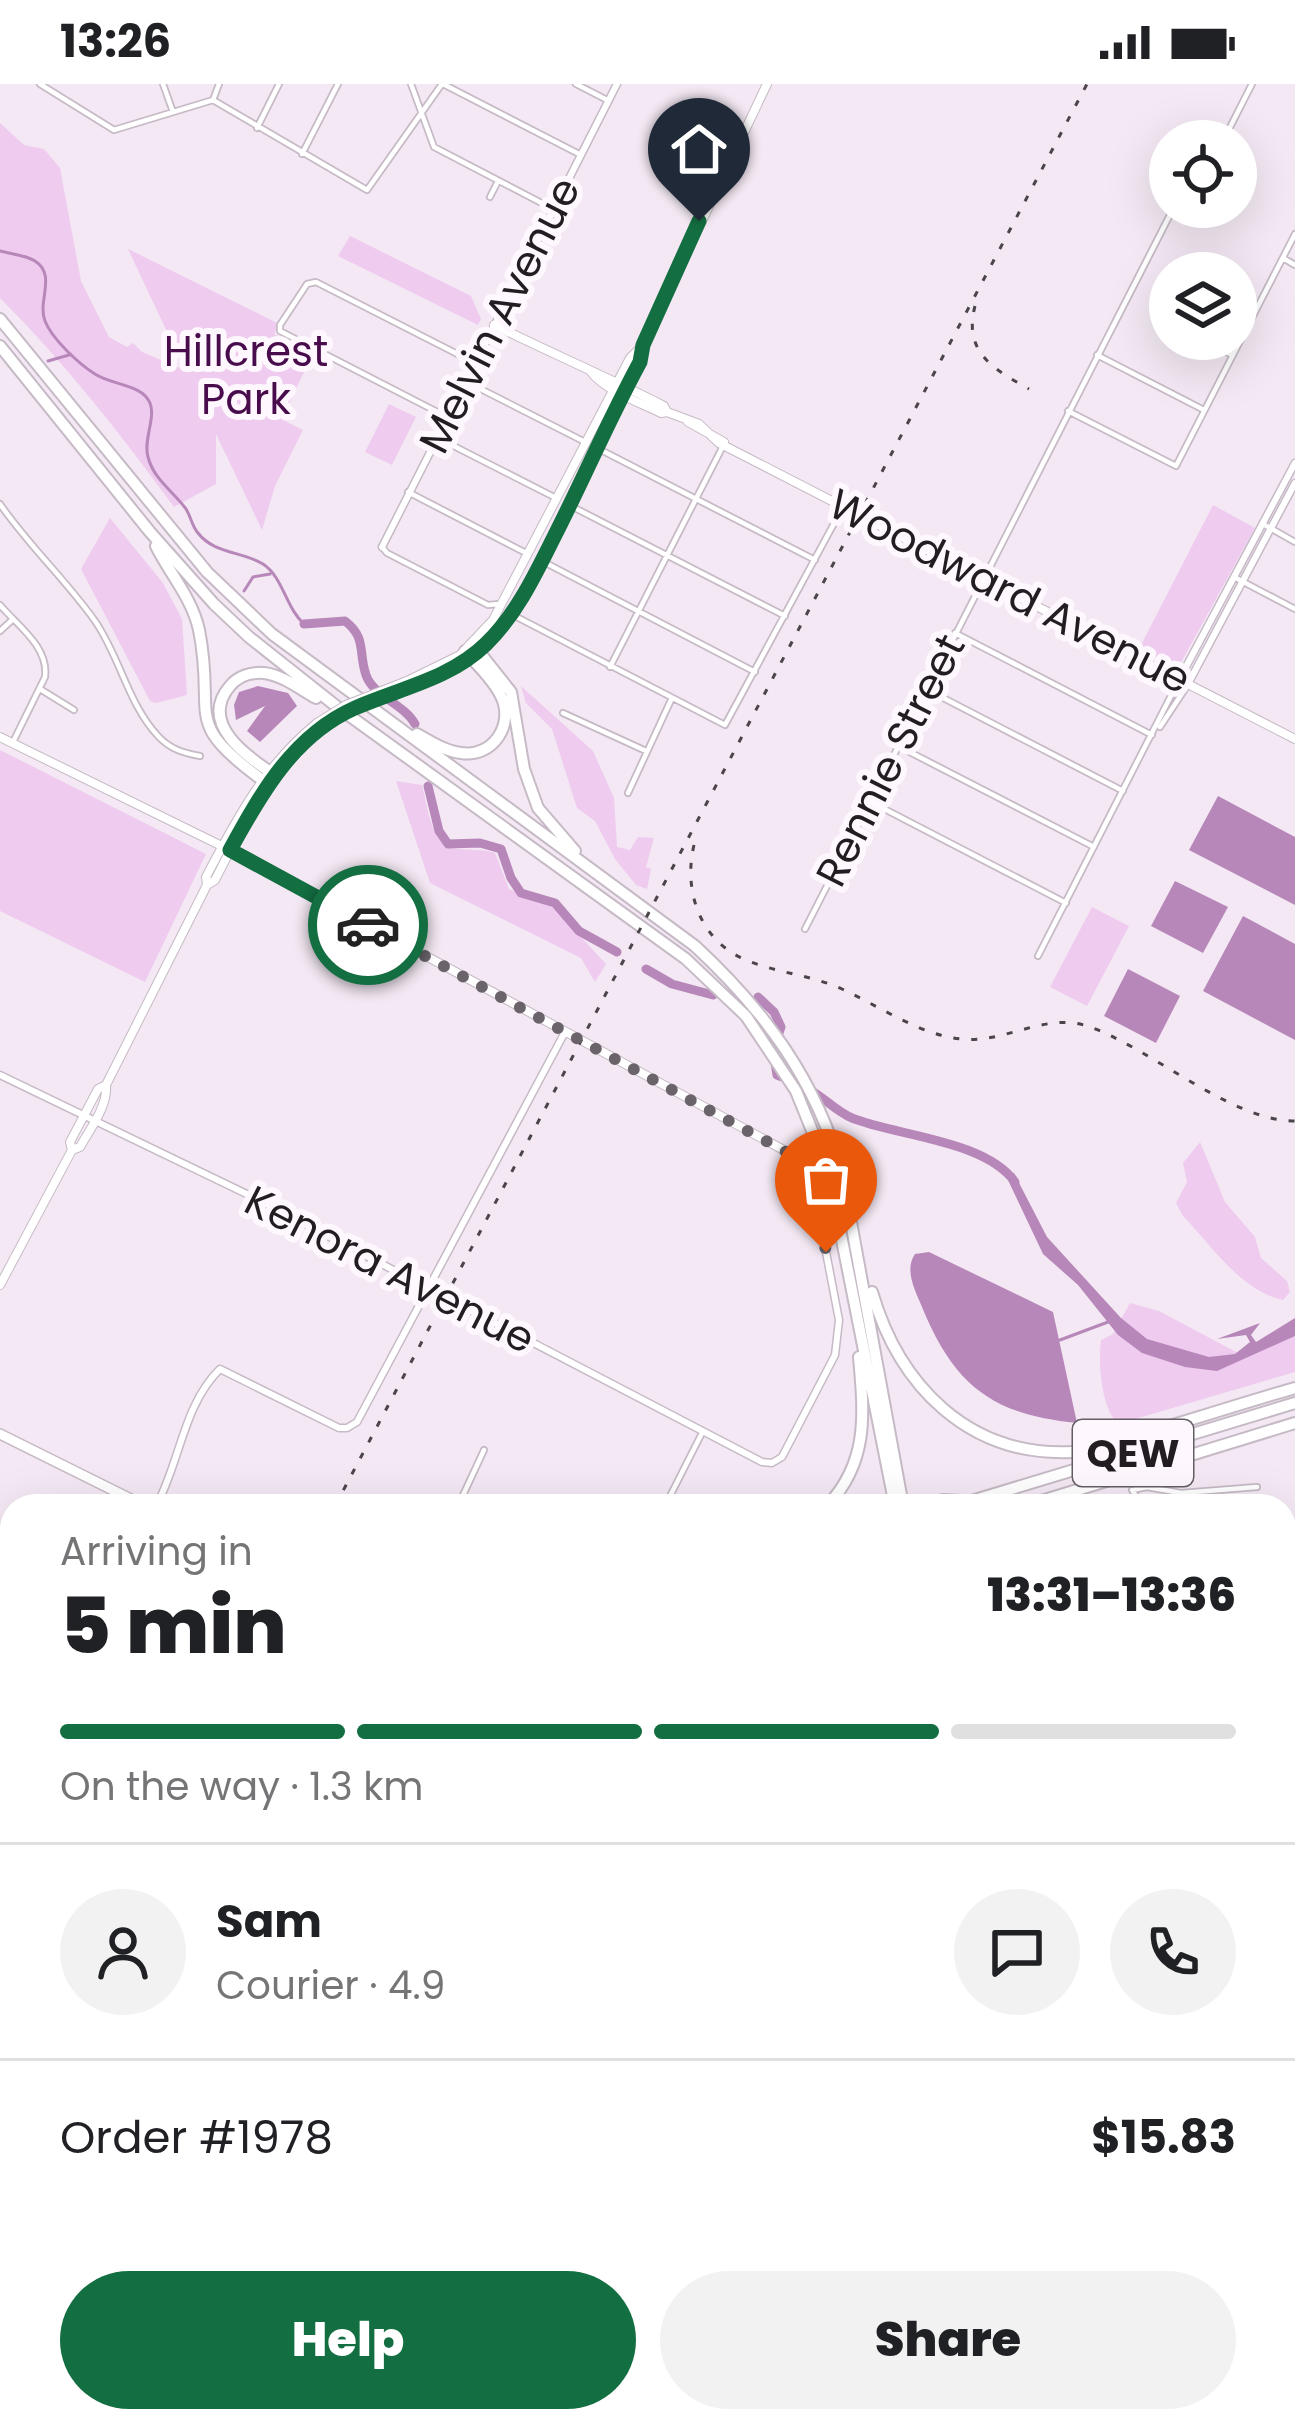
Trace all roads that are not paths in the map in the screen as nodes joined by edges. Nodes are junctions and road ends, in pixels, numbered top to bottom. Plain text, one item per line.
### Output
1 (40, 84) edge
2 (164, 84) edge
3 (219, 84) edge
4 (279, 84) edge
5 (338, 84) edge
6 (411, 84) edge
7 (442, 84) edge
8 (577, 84) edge
9 (617, 84) edge
10 (767, 84) edge
11 (1252, 84) edge
12 (213, 100) junction
13 (609, 101) junction
14 (173, 112) junction
15 (422, 114) junction
16 (1234, 120) edge
17 (257, 128) junction
18 (302, 154) junction
19 (581, 155) junction
20 (498, 181) junction
21 (490, 197) dead end
22 (554, 209) junction
23 (1163, 228) edge
24 (1295, 234) edge
25 (1283, 258) junction
26 (1295, 265) edge
27 (1257, 308) edge
28 (0, 319) edge
29 (494, 325) junction
30 (0, 346) edge
31 (1097, 355) junction
32 (1230, 360) edge
33 (475, 363) junction
34 (465, 381) junction
35 (621, 388) junction
36 (1204, 410) junction
37 (1068, 411) junction
38 (447, 417) junction
39 (436, 437) junction
40 (586, 442) junction
41 (725, 443) junction
42 (597, 448) junction
43 (1294, 467) edge
44 (1295, 483) edge
45 (408, 492) junction
46 (557, 499) junction
47 (697, 499) junction
48 (0, 505) edge
49 (570, 505) junction
50 (844, 505) junction
51 (1266, 526) junction
52 (541, 531) junction
53 (149, 532) junction
54 (1295, 542) edge
55 (382, 547) joint
56 (528, 554) junction
57 (667, 555) junction
58 (814, 560) junction
59 (542, 561) junction
60 (983, 577) junction
61 (1238, 579) junction
62 (512, 584) junction
63 (503, 602) junction
64 (0, 605) edge
65 (1295, 609) edge
66 (638, 610) junction
67 (511, 614) junction
68 (785, 616) junction
69 (12, 620) junction
70 (0, 631) edge
71 (955, 633) junction
72 (472, 650) junction
73 (610, 667) junction
74 (755, 672) junction
75 (1184, 680) junction
76 (40, 689) junction
77 (926, 689) junction
78 (671, 700) junction
79 (336, 706) junction
80 (74, 710) dead end
81 (563, 713) dead end
82 (388, 720) junction
83 (1152, 735) junction
84 (0, 737) edge
85 (1295, 739) edge
86 (12, 743) junction
87 (898, 746) junction
88 (646, 751) junction
89 (200, 756) dead end
90 (268, 777) junction
91 (1123, 791) junction
92 (628, 793) dead end
93 (869, 801) junction
94 (1094, 847) junction
95 (226, 848) junction
96 (579, 859) junction
97 (1066, 902) junction
98 (805, 929) dead end
99 (1038, 956) dead end
100 (565, 1032) junction
101 (0, 1075) edge
102 (89, 1118) junction
103 (790, 1154) joint
104 (860, 1261) junction
105 (0, 1285) edge
106 (430, 1288) junction
107 (860, 1330) junction
108 (1295, 1388) edge
109 (1295, 1403) edge
110 (1295, 1423) edge
111 (704, 1430) junction
112 (0, 1434) edge
113 (484, 1450) dead end
114 (893, 1472) junction
115 (1257, 1487) dead end
116 (121, 1494) edge
117 (162, 1494) edge
118 (464, 1494) edge
119 (671, 1494) edge
120 (838, 1494) edge
121 (897, 1494) edge
122 (996, 1494) edge
123 (1064, 1494) edge
124 (1135, 1494) edge

1 - 14 street
2 - 14 street
3 - 12 street
4 - 17 street
5 - 18 street
6 - 15 street
7 - 15 street
7 - 19 street
8 - 13 street
9 - 13 street, Melvin Avenue
10 - 35 main road
11 - 16 street
12 - 14 street
12 - 17 street
13 - 19 street, Melvin Avenue
15 - 18 street
15 - 20 street
17 - 18 street
19 - 22 street, Melvin Avenue
20 - 21 street
20 - 22 street
22 - 29 street, Melvin Avenue
23 - 31 street, Rennie Street
24 - 25 street
25 - 26 street
25 - 27 street
28 - 82 highway
29 - 33 street, Melvin Avenue
29 - 35 main road, Woodward Avenue
30 - 53 highway
31 - 36 street
31 - 37 street, Rennie Street
32 - 36 street
33 - 34 street, Melvin Avenue
33 - 38 street
34 - 38 street, Melvin Avenue
34 - 40 street
35 - 40 main road
35 - 41 main road, Woodward Avenue
35 - 42 main road
36 - 37 street
37 - 60 street, Rennie Street
38 - 39 street, Melvin Avenue
39 - 45 street, Melvin Avenue
39 - 46 street
40 - 46 main road
41 - 47 street
41 - 50 main road, Woodward Avenue
42 - 47 street
42 - 49 main road
43 - 51 street
44 - 51 street
45 - 55 street, Melvin Avenue
45 - 56 street
46 - 52 main road
47 - 57 street
47 - 58 street
48 - 89 street
49 - 57 street
49 - 59 main road
50 - 58 street
50 - 60 main road, Woodward Avenue
51 - 54 street
51 - 61 street
52 - 56 main road
52 - 59 main road
53 - 79 highway
53 - 90 highway
55 - 63 street
56 - 62 main road
57 - 66 street
57 - 68 street
58 - 68 street
59 - 62 main road
59 - 66 street
59 - 67 main road
60 - 71 street, Rennie Street
60 - 75 main road, Woodward Avenue
61 - 65 street
61 - 75 street
62 - 63 main road
63 - 72 main road
64 - 69 street
66 - 73 street
66 - 74 street
67 - 72 main road
67 - 73 street
68 - 74 street
69 - 70 street
69 - 76 street
71 - 77 street, Rennie Street
71 - 83 street
72 - 82 highway
72 - 90 main road, bridge
72 - 96 highway
73 - 78 street
74 - 78 street
75 - 83 street
75 - 85 main road, Woodward Avenue
76 - 80 street
76 - 86 street
77 - 87 street, Rennie Street
77 - 91 street
78 - 88 street
79 - 90 highway
79 - 107 highway
81 - 88 street
82 - 96 highway
83 - 91 street
84 - 86 main road
86 - 95 main road
87 - 93 street, Rennie Street
87 - 94 street
88 - 92 street
90 - 95 main road
91 - 94 street
93 - 97 street
93 - 98 street, Rennie Street
94 - 97 street
95 - 100 main road
95 - 102 main road
96 - 104 highway
97 - 99 street
100 - 103 main road
100 - 106 street
101 - 102 street, Kenora Avenue
102 - 105 main road
102 - 106 street, Kenora Avenue
103 - 111 street, Kenora Avenue
104 - 108 highway
104 - 114 highway
106 - 111 street, Kenora Avenue
106 - 117 street
107 - 114 highway
107 - 120 highway
109 - 122 highway, QEW
110 - 123 highway, QEW
111 - 119 street
112 - 116 main road
113 - 118 street
114 - 121 highway
115 - 124 street

